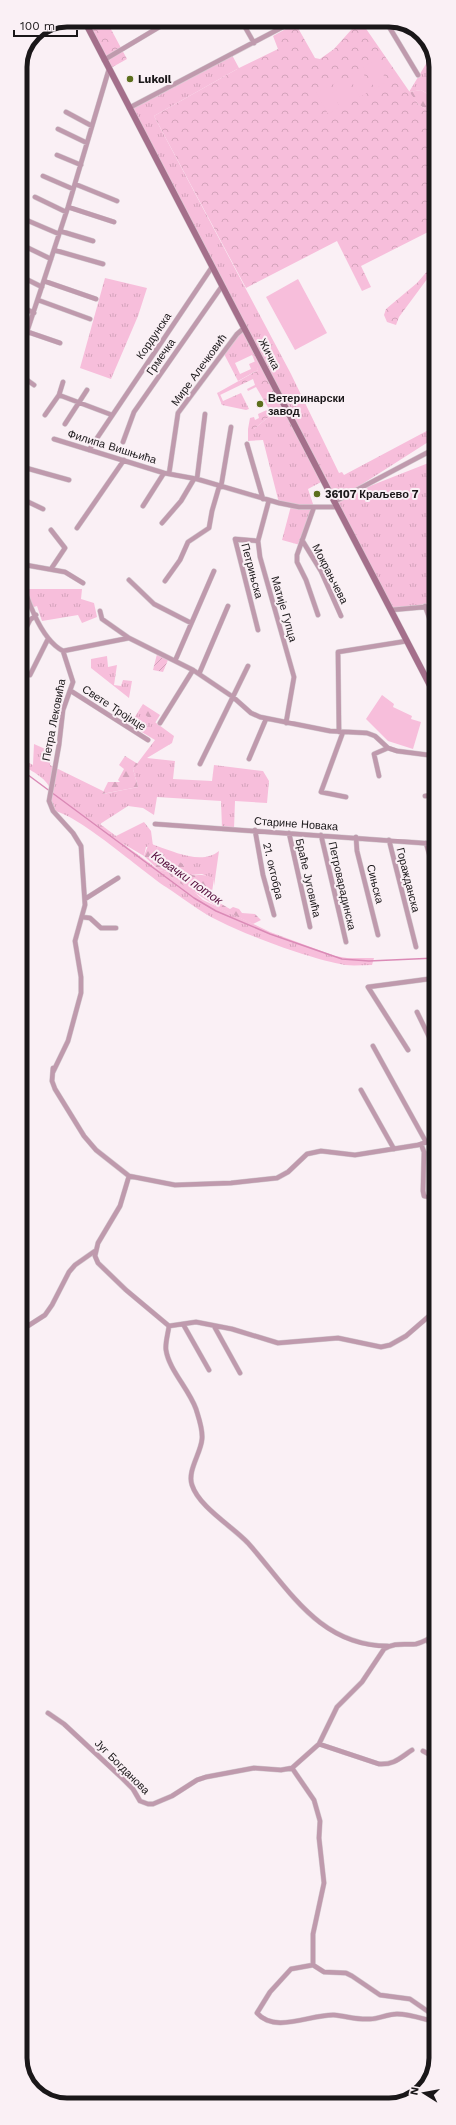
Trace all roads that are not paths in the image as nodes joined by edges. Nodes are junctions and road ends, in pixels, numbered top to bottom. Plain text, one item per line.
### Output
1 (88, 27) edge
2 (245, 27) edge
3 (283, 27) edge
4 (389, 27) edge
5 (156, 28) edge
6 (254, 43) junction
7 (104, 60) junction
8 (109, 69) junction
9 (418, 75) dead end
10 (129, 108) junction
11 (66, 112) dead end
12 (92, 126) junction
13 (58, 129) dead end
14 (87, 143) junction
15 (57, 155) dead end
16 (81, 165) junction
17 (43, 176) dead end
18 (74, 187) junction
19 (34, 197) dead end
20 (118, 201) dead end
21 (68, 207) junction
22 (66, 212) junction
23 (27, 219) edge
24 (114, 222) dead end
25 (60, 233) junction
26 (94, 241) dead end
27 (27, 248) edge
28 (54, 250) junction
29 (51, 260) junction
30 (103, 264) dead end
31 (212, 267) junction
32 (27, 280) edge
33 (44, 281) junction
34 (222, 286) junction
35 (42, 287) junction
36 (96, 299) dead end
37 (38, 300) junction
38 (27, 310) edge
39 (34, 313) junction
40 (90, 319) dead end
41 (244, 328) junction
42 (28, 333) joint
43 (60, 343) dead end
44 (27, 380) edge
45 (63, 382) dead end
46 (34, 385) dead end
47 (87, 390) dead end
48 (59, 395) junction
49 (78, 402) junction
50 (205, 414) dead end
51 (45, 415) dead end
52 (112, 415) junction
53 (65, 424) dead end
54 (231, 427) dead end
55 (54, 439) dead end
56 (123, 442) dead end
57 (247, 444) dead end
58 (89, 450) junction
59 (429, 452) edge
60 (124, 460) junction
61 (27, 468) edge
62 (167, 474) junction
63 (196, 479) junction
64 (69, 480) dead end
65 (220, 487) junction
66 (263, 499) junction
67 (269, 500) junction
68 (27, 502) edge
69 (336, 505) junction
70 (143, 506) dead end
71 (314, 507) junction
72 (44, 510) dead end
73 (162, 523) dead end
74 (78, 528) dead end
75 (51, 530) dead end
76 (302, 540) junction
77 (258, 541) junction
78 (27, 565) edge
79 (51, 569) junction
80 (214, 571) dead end
81 (130, 580) dead end
82 (165, 581) dead end
83 (83, 582) dead end
84 (27, 596) edge
85 (228, 606) dead end
86 (425, 606) junction
87 (429, 606) edge
88 (391, 610) junction
89 (100, 611) dead end
90 (36, 615) junction
91 (318, 615) dead end
92 (341, 616) dead end
93 (429, 617) edge
94 (191, 623) junction
95 (27, 626) edge
96 (258, 630) dead end
97 (128, 638) junction
98 (48, 639) junction
99 (407, 642) junction
100 (63, 651) junction
101 (176, 661) junction
102 (248, 666) dead end
103 (193, 670) junction
104 (199, 674) junction
105 (30, 675) dead end
106 (429, 684) edge
107 (71, 691) junction
108 (233, 697) junction
109 (266, 719) junction
110 (160, 723) dead end
111 (286, 723) junction
112 (341, 732) junction
113 (148, 740) dead end
114 (388, 748) junction
115 (429, 755) edge
116 (249, 759) dead end
117 (200, 764) dead end
118 (379, 776) dead end
119 (425, 796) dead end
120 (429, 796) edge
121 (346, 797) dead end
122 (155, 824) dead end
123 (255, 830) junction
124 (289, 833) junction
125 (321, 835) junction
126 (356, 837) junction
127 (389, 840) junction
128 (426, 843) junction
129 (429, 843) edge
130 (429, 853) edge
131 (118, 878) dead end
132 (85, 899) junction
133 (274, 915) dead end
134 (82, 916) junction
135 (310, 927) dead end
136 (116, 928) dead end
137 (378, 935) dead end
138 (346, 942) dead end
139 (416, 947) dead end
140 (429, 979) edge
141 (417, 1012) dead end
142 (429, 1037) edge
143 (373, 1046) dead end
144 (408, 1050) dead end
145 (361, 1090) dead end
146 (429, 1141) edge
147 (426, 1142) junction
148 (421, 1144) junction
149 (394, 1149) junction
150 (129, 1176) junction
151 (429, 1197) edge
152 (95, 1251) junction
153 (429, 1316) edge
154 (183, 1324) junction
155 (27, 1326) edge
156 (169, 1326) junction
157 (214, 1326) junction
158 (209, 1370) dead end
159 (240, 1373) dead end
160 (427, 1640) joint
161 (429, 1643) edge
162 (389, 1646) junction
163 (48, 1713) dead end
164 (319, 1744) junction
165 (412, 1750) dead end
166 (424, 1751) dead end
167 (429, 1754) edge
168 (292, 1768) junction
169 (313, 1965) junction
170 (429, 2012) edge
171 (429, 2021) edge

1 - 7 main road, Жичка
2 - 6 street
3 - 6 street
4 - 9 street
5 - 7 street
6 - 10 street
7 - 8 main road, Жичка
8 - 10 main road, Жичка
8 - 12 street
10 - 31 main road, Жичка
11 - 12 street
12 - 14 street
13 - 14 street
14 - 16 street
15 - 16 street
16 - 18 street
17 - 18 street
18 - 20 street
18 - 21 street
19 - 22 street
21 - 22 street
21 - 24 street
22 - 25 street
23 - 25 street
25 - 26 street
25 - 28 street
27 - 29 street
28 - 29 street
28 - 30 street
29 - 33 street
31 - 34 main road, Жичка
31 - 52 street, Кордунска
32 - 35 street
33 - 35 street
33 - 36 street
34 - 41 main road, Жичка
34 - 56 street, Грмечка
35 - 37 street
37 - 39 street
37 - 40 street
38 - 39 street
39 - 42 street
41 - 62 street, Мире Алечковић
41 - 69 main road, Жичка
42 - 43 street
44 - 46 street
45 - 48 street
47 - 49 street
48 - 49 street
48 - 51 street
49 - 52 street
49 - 53 street
50 - 63 street
52 - 58 street, Кордунска
54 - 65 street
55 - 58 street, Филипа Вишњића
57 - 66 street
58 - 60 street, Филипа Вишњића
59 - 69 street
60 - 62 street, Филипа Вишњића
60 - 74 street
61 - 64 street
62 - 63 street, Филипа Вишњића
62 - 70 street, Филипа Вишњића
63 - 65 street, Филипа Вишњића
63 - 73 street
65 - 66 street, Филипа Вишњића
65 - 82 street
66 - 67 street, Филипа Вишњића
67 - 71 street, Филипа Вишњића
67 - 77 street, Матије Гупца
68 - 72 street
69 - 71 street, Филипа Вишњића
69 - 88 main road, Жичка
71 - 76 street, Мокрањчева
75 - 79 street
76 - 91 street, Мокрањчева
76 - 92 street, Мокрањчева
77 - 96 street, Петрињска
77 - 111 street, Матије Гупца
78 - 79 street
79 - 83 street
80 - 94 street
81 - 94 street
84 - 90 street
85 - 104 street
86 - 87 street
86 - 88 street
86 - 93 street
88 - 99 main road, Жичка
89 - 97 street
90 - 95 street
90 - 98 street
94 - 101 street
97 - 100 street
97 - 101 street
98 - 100 street
98 - 105 street
99 - 106 main road, Жичка
99 - 112 street
100 - 107 street, Петра Лековића
101 - 103 street
102 - 108 street
103 - 104 street
103 - 110 street
104 - 108 street
107 - 113 street, Свете Тројице
107 - 132 street, Петра Лековића
108 - 109 street
108 - 117 street
109 - 111 street
109 - 116 street
111 - 112 street
112 - 114 street
112 - 121 street
114 - 115 street
114 - 118 street
119 - 120 street
122 - 123 street, Старине Новака
123 - 124 street, Старине Новака
123 - 133 street, 21. октобра
124 - 125 street, Старине Новака
124 - 135 street, Браће Југовића
125 - 126 street, Старине Новака
125 - 138 street, Петроварадинска
126 - 127 street, Старине Новака
126 - 137 street, Сињска
127 - 128 street, Старине Новака
127 - 139 street, Горажданска
128 - 129 street, Старине Новака
128 - 130 street
131 - 132 street
132 - 134 street
134 - 136 street
134 - 150 street
140 - 144 street
141 - 142 street
143 - 147 street
145 - 149 street
146 - 147 street
147 - 148 street
148 - 149 street
148 - 151 street
149 - 150 street
150 - 152 street
152 - 155 street
152 - 156 street
153 - 157 street
154 - 156 street
154 - 157 street
154 - 158 street
156 - 162 street
157 - 159 street
160 - 161 street
160 - 162 street
162 - 164 street
163 - 168 street, Југ Богданова
164 - 165 street
164 - 168 street
166 - 167 street
168 - 169 street
169 - 170 street
169 - 171 street

